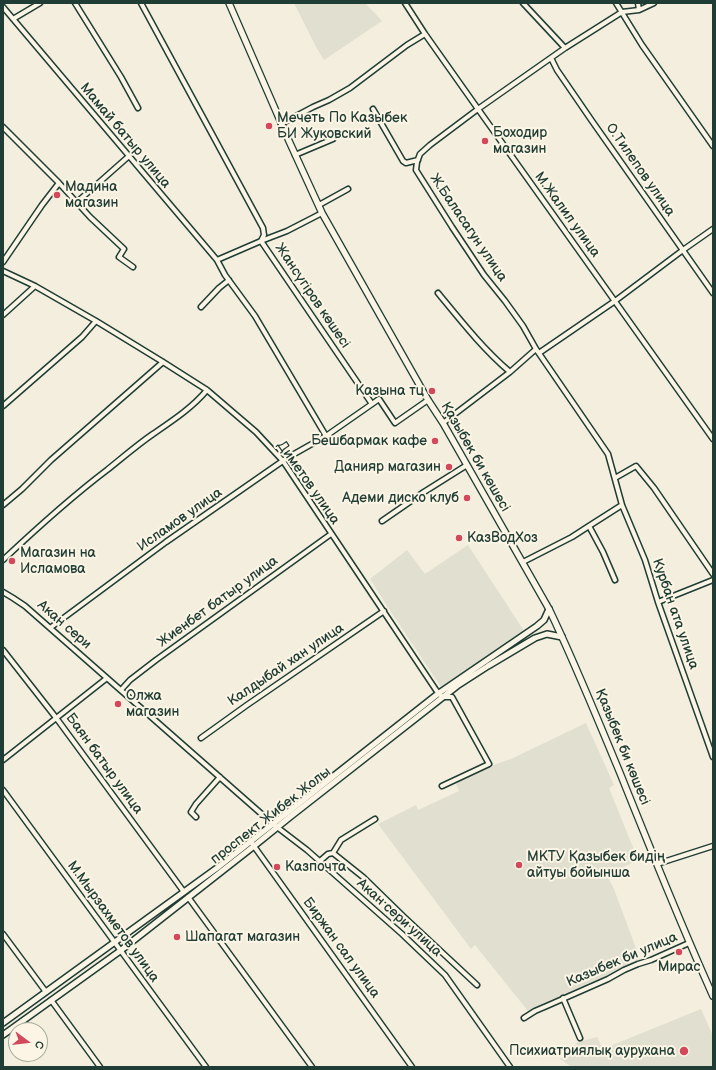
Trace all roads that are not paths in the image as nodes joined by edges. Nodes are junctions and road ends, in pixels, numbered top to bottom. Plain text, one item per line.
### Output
1 (40, 3) edge
2 (75, 3) edge
3 (140, 3) edge
4 (228, 3) edge
5 (405, 3) edge
6 (522, 3) edge
7 (616, 3) edge
8 (638, 3) edge
9 (654, 3) edge
10 (3, 7) edge
11 (640, 10) junction
12 (622, 12) junction
13 (13, 19) junction
14 (425, 34) junction
15 (565, 48) junction
16 (552, 58) junction
17 (138, 108) dead end
18 (373, 109) dead end
19 (478, 110) junction
20 (281, 124) junction
21 (3, 127) edge
22 (332, 140) dead end
23 (713, 146) edge
24 (295, 155) junction
25 (128, 156) junction
26 (418, 160) junction
27 (59, 183) junction
28 (348, 188) dead end
29 (77, 202) junction
30 (319, 205) junction
31 (322, 213) junction
32 (713, 229) edge
33 (261, 241) junction
34 (683, 250) junction
35 (217, 260) junction
36 (3, 262) edge
37 (133, 267) dead end
38 (3, 271) edge
39 (228, 280) junction
40 (35, 286) junction
41 (438, 293) dead end
42 (713, 293) edge
43 (615, 301) junction
44 (202, 307) dead end
45 (3, 315) edge
46 (96, 321) junction
47 (536, 348) junction
48 (539, 353) junction
49 (163, 362) junction
50 (510, 372) junction
51 (208, 390) junction
52 (428, 400) junction
53 (372, 404) junction
54 (3, 406) edge
55 (443, 423) junction
56 (326, 436) junction
57 (713, 439) edge
58 (283, 461) junction
59 (467, 465) junction
60 (615, 478) junction
61 (3, 505) edge
62 (622, 505) junction
63 (382, 521) dead end
64 (589, 526) junction
65 (331, 534) junction
66 (3, 560) edge
67 (523, 562) junction
68 (713, 574) edge
69 (615, 580) dead end
70 (713, 580) edge
71 (3, 592) edge
72 (658, 602) junction
73 (549, 609) junction
74 (384, 611) junction
75 (50, 628) junction
76 (562, 637) junction
77 (3, 650) edge
78 (107, 678) junction
79 (121, 690) junction
80 (441, 695) junction
81 (57, 718) junction
82 (201, 738) dead end
83 (713, 757) edge
84 (3, 760) edge
85 (220, 778) junction
86 (442, 786) dead end
87 (3, 790) edge
88 (196, 817) dead end
89 (375, 819) dead end
90 (275, 826) junction
91 (253, 844) junction
92 (713, 846) edge
93 (333, 853) junction
94 (320, 862) junction
95 (657, 864) junction
96 (184, 892) junction
97 (188, 897) junction
98 (3, 934) edge
99 (114, 942) junction
100 (689, 943) junction
101 (120, 950) junction
102 (477, 985) dead end
103 (46, 992) junction
104 (713, 996) edge
105 (563, 998) junction
106 (51, 1000) junction
107 (524, 1018) dead end
108 (3, 1023) edge
109 (3, 1035) edge
110 (580, 1038) dead end
111 (100, 1067) edge
112 (206, 1067) edge
113 (312, 1067) edge
114 (412, 1067) edge
115 (510, 1067) edge

1 - 13 street
2 - 17 street
3 - 33 street, Жансүгіров көшесі
4 - 20 main road, Қазыбек би көшесі
5 - 14 street, М.Жалил улица
6 - 15 street
7 - 12 street
8 - 11 street
9 - 11 street
10 - 13 street, Мамай батыр улица
11 - 12 street
12 - 15 street
12 - 23 street
13 - 25 street, Мамай батыр улица
14 - 19 street, М.Жалил улица
14 - 20 street
15 - 16 street
16 - 19 street
16 - 34 street, О.Тилепов улица
18 - 26 street
19 - 26 street
19 - 43 street, М.Жалил улица
20 - 24 main road, Қазыбек би көшесі
21 - 27 street
22 - 24 street
24 - 30 main road, Қазыбек би көшесі
25 - 29 street
25 - 35 street, Мамай батыр улица
26 - 47 street, Ж.Баласагун улица
27 - 29 street
27 - 36 street
28 - 30 street
29 - 37 street
30 - 31 main road, Қазыбек би көшесі
31 - 33 street
31 - 52 main road, Қазыбек би көшесі
32 - 34 street
33 - 35 street
33 - 53 street, Жансүгіров көшесі
34 - 42 street, О.Тилепов улица
34 - 43 street
35 - 39 street, Мамай батыр улица
38 - 40 street, Диметов улица
39 - 44 street
39 - 56 street, Мамай батыр улица
40 - 45 street
40 - 46 street, Диметов улица
41 - 50 street
43 - 48 street
43 - 57 street, М.Жалил улица
46 - 49 street, Диметов улица
46 - 54 street
47 - 48 street, Ж.Баласагун улица
47 - 50 street
48 - 60 street, Ж.Баласагун улица
49 - 51 street, Диметов улица
49 - 61 street
50 - 55 street
51 - 58 street, Диметов улица
51 - 66 street
52 - 53 street
52 - 55 main road, Қазыбек би көшесі
53 - 56 street, Исламов улица
55 - 59 main road, Қазыбек би көшесі
56 - 58 street, Исламов улица
58 - 65 street, Диметов улица
58 - 75 street, Исламов улица
59 - 63 street
59 - 67 main road, Қазыбек би көшесі
60 - 62 street, Курбан ата улица
60 - 68 street
62 - 64 street
62 - 72 street, Курбан ата улица
64 - 67 street
64 - 69 street
65 - 74 street, Диметов улица
65 - 79 street, Жиенбет батыр улица
67 - 73 main road, Қазыбек би көшесі
70 - 72 street
71 - 75 street, Акан сери
72 - 83 street, Курбан ата улица
73 - 76 main road, Қазыбек би көшесі
73 - 80 street, проспект Жибек Жолы
74 - 80 street, Диметов улица
74 - 82 street, Калдыбай хан улица
75 - 78 street, Акан сери
76 - 80 street, проспект Жибек Жолы
76 - 95 main road, Қазыбек би көшесі
77 - 81 street, Баян батыр улица
78 - 79 street, Акан сери улица
78 - 81 street
79 - 85 street, Акан сери улица
80 - 86 street
80 - 90 street, проспект Жибек Жолы
81 - 84 street
81 - 96 street, Баян батыр улица
85 - 88 street
85 - 90 street, Акан сери улица
87 - 99 street, М.Мырзахметов улица
89 - 93 street
90 - 91 street, проспект Жибек Жолы
90 - 94 street, Акан сери улица
91 - 96 street, проспект Жибек Жолы
91 - 97 street, проспект Жибек Жолы
91 - 114 street, Биржан сал улица
92 - 95 street
93 - 94 street
93 - 102 street
94 - 115 street, Акан сери улица
95 - 100 main road, Қазыбек би көшесі
96 - 99 street, проспект Жибек Жолы
97 - 101 street, проспект Жибек Жолы
97 - 113 street
98 - 103 street
99 - 101 street, М.Мырзахметов улица
99 - 103 street, проспект Жибек Жолы
100 - 104 main road, Қазыбек би көшесі
100 - 105 street, Казыбек би улица
101 - 106 street, проспект Жибек Жолы
101 - 112 street, М.Мырзахметов улица
103 - 108 street, проспект Жибек Жолы
105 - 107 street, Казыбек би улица
105 - 110 street, Казыбек би улица
106 - 109 street, проспект Жибек Жолы
106 - 111 street

